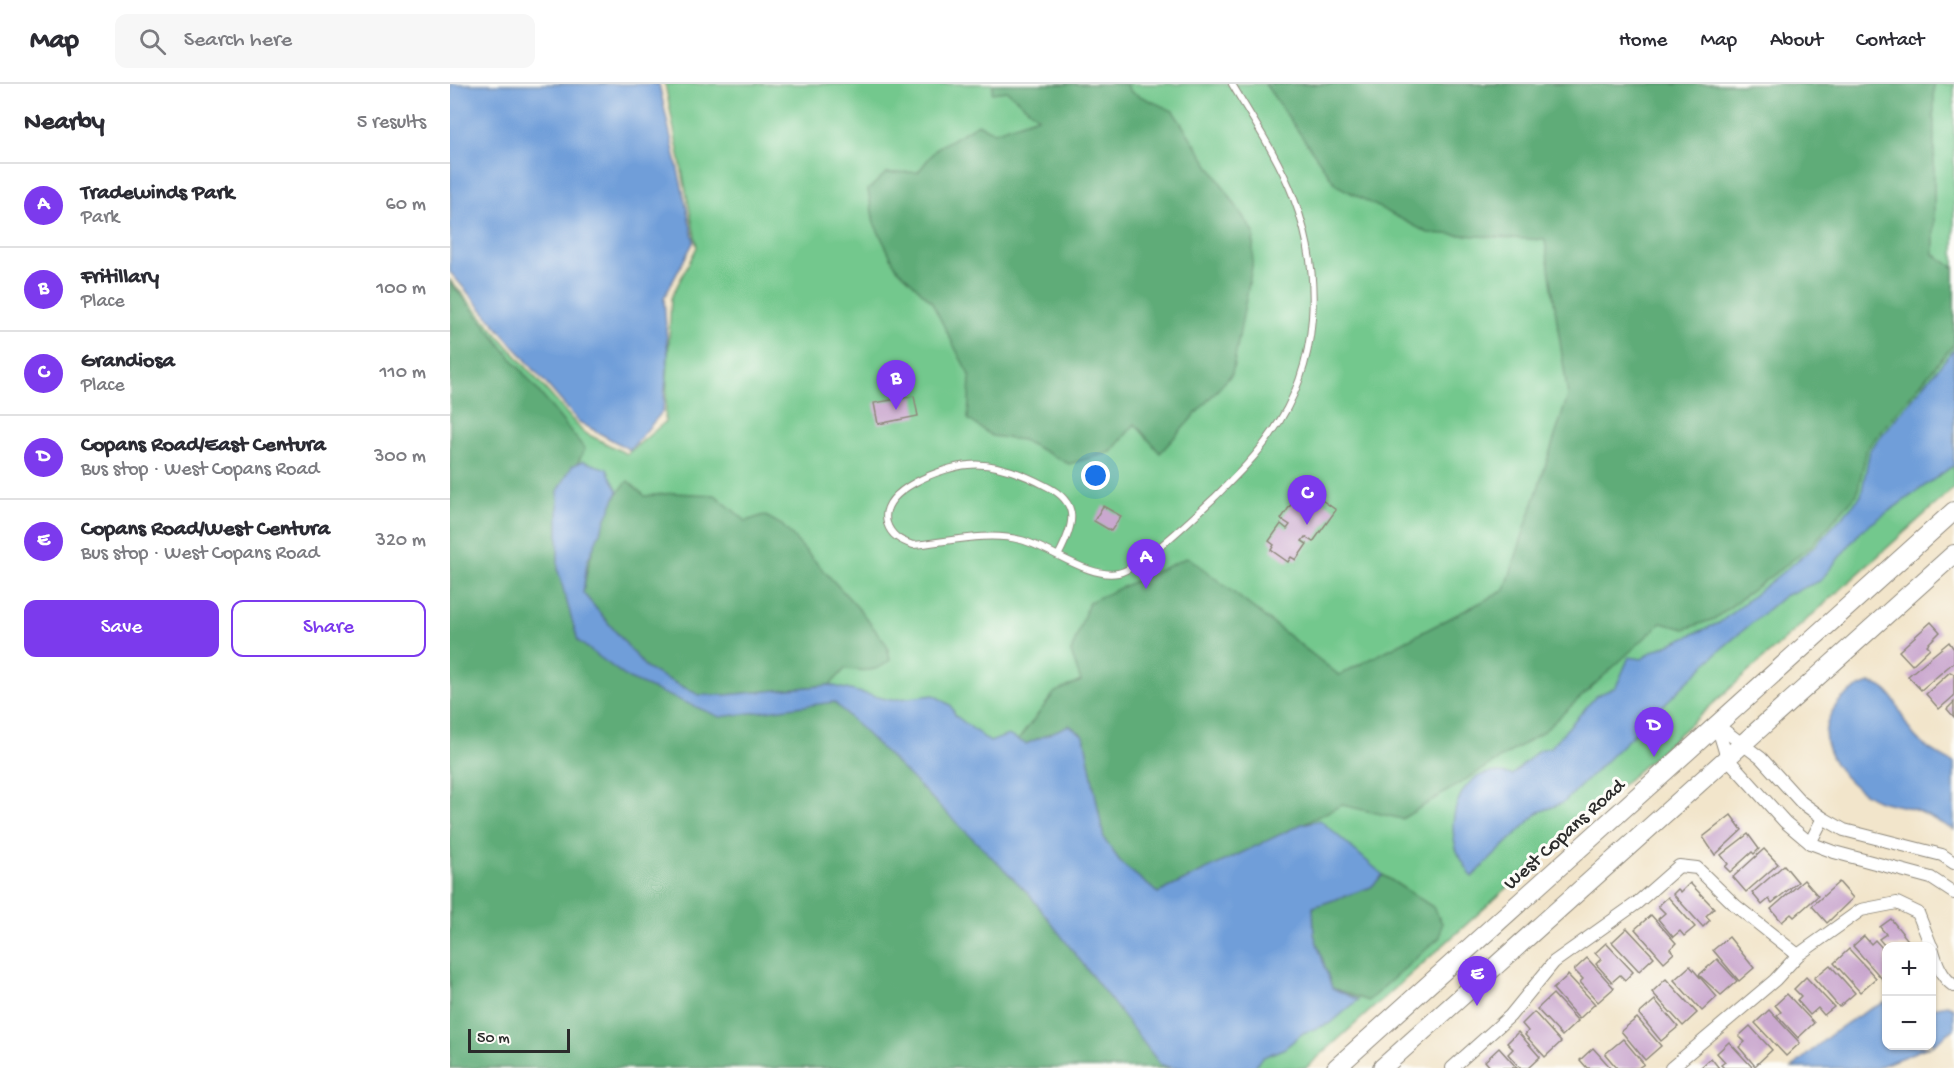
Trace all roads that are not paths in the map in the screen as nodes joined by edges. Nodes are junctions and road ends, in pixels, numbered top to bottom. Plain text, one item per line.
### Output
1 (1232, 84) edge
2 (1954, 511) edge
3 (1059, 554) junction
4 (1954, 554) edge
5 (1717, 725) junction
6 (1744, 743) junction
7 (1727, 758) junction
8 (1823, 818) junction
9 (1810, 843) junction
10 (1954, 863) edge
11 (1954, 892) edge
12 (1929, 942) edge
13 (1798, 954) junction
14 (1936, 963) edge
15 (1426, 986) junction
16 (1954, 986) edge
17 (1447, 1010) junction
18 (1335, 1068) edge
19 (1382, 1068) edge
20 (1452, 1068) edge
21 (1671, 1068) edge

1 - 3 lane
2 - 5 main road, West Copans Road
3 - 3 lane
4 - 6 main road
5 - 6 street
5 - 7 street
5 - 15 main road, West Copans Road
6 - 7 main road
6 - 8 street
7 - 9 street
7 - 17 main road
8 - 9 street
8 - 10 street
9 - 11 street
12 - 13 street
13 - 20 street
13 - 21 street
14 - 16 street
15 - 17 main road
15 - 18 main road, West Copans Road
17 - 19 main road

